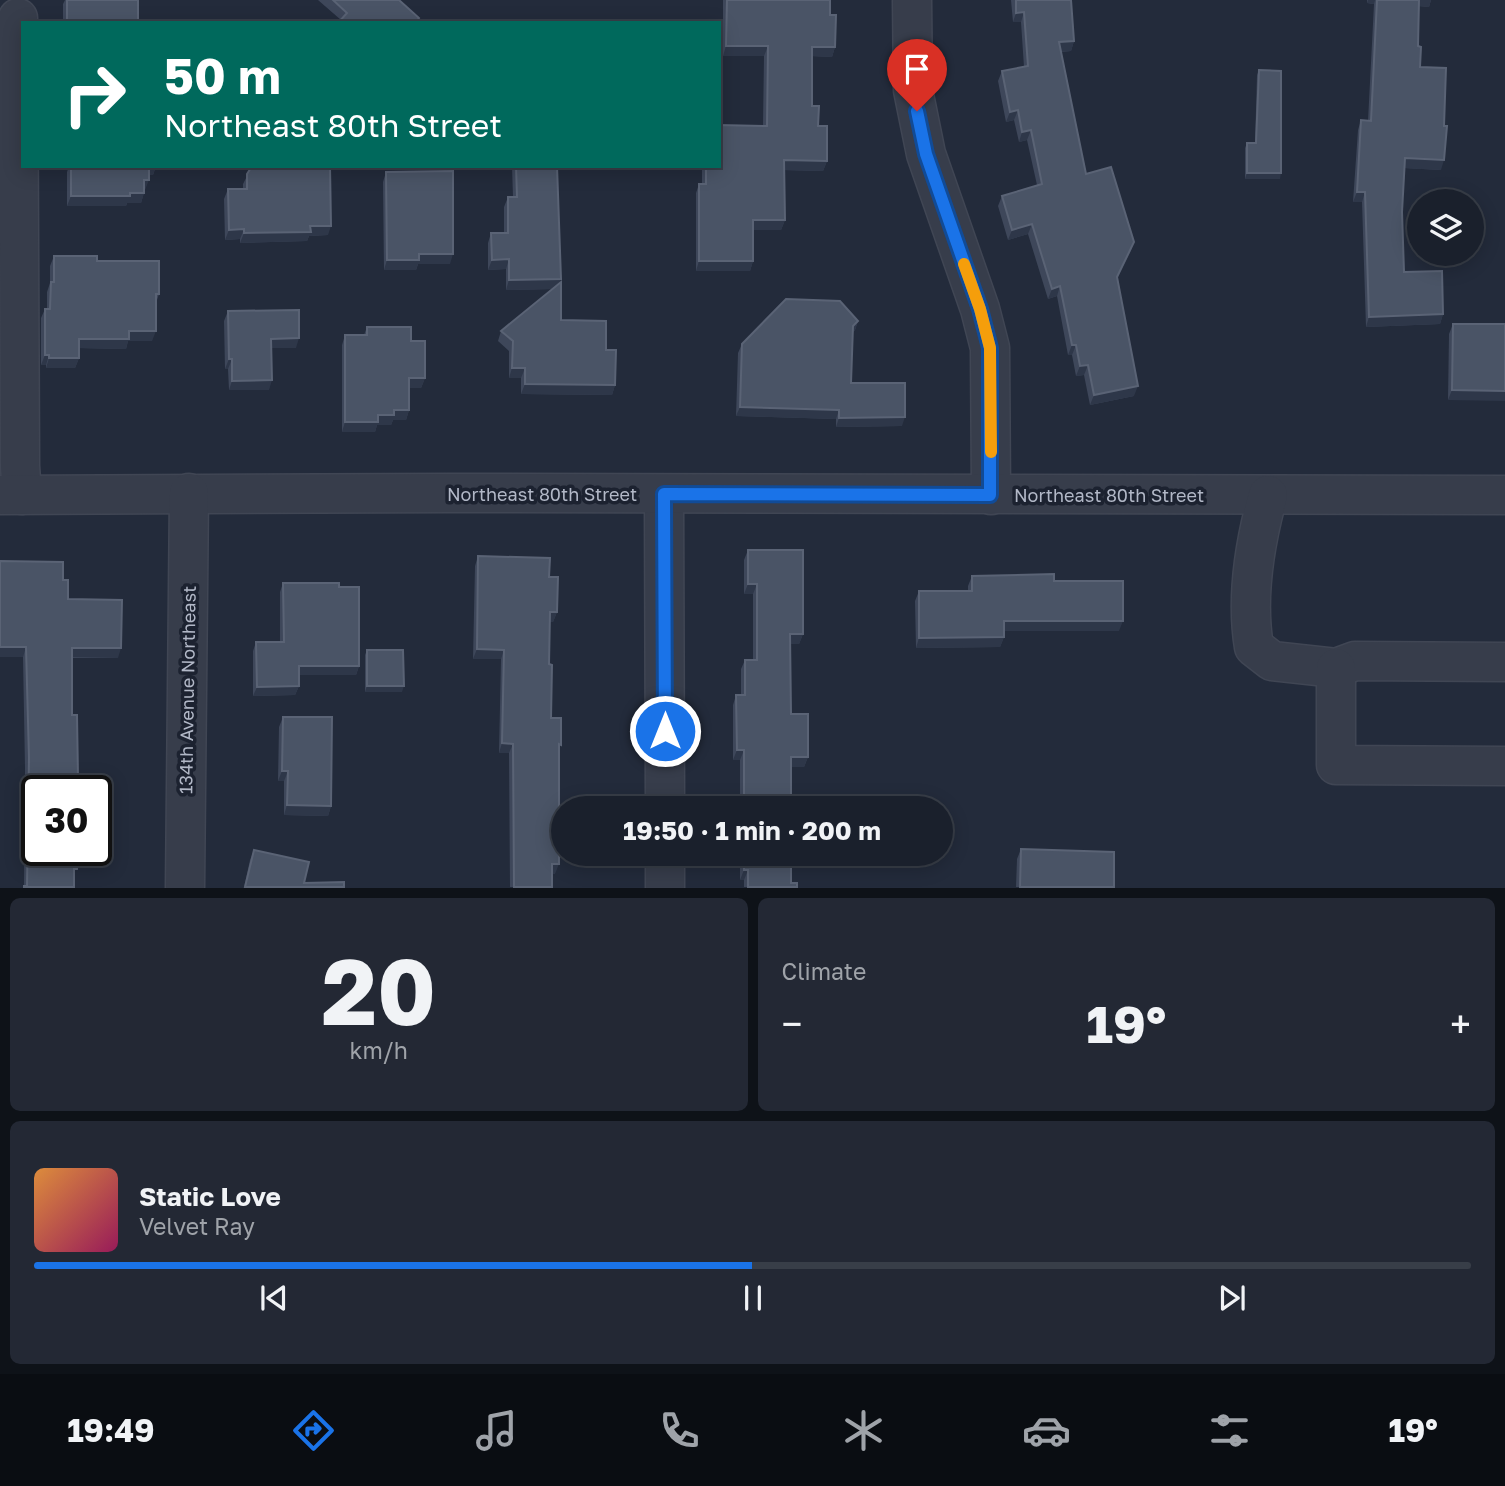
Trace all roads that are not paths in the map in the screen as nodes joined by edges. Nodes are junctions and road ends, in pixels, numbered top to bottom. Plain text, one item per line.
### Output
1 (912, 0) edge
2 (18, 18) dead end
3 (188, 493) junction
4 (664, 494) junction
5 (11, 495) edge
6 (990, 495) junction
7 (1268, 495) junction
8 (1505, 495) edge
9 (1505, 662) edge
10 (1336, 668) junction
11 (1505, 766) edge
12 (665, 796) edge
13 (665, 866) edge
14 (185, 887) edge
15 (665, 887) edge

1 - 6 street
2 - 5 street
3 - 4 street, Northeast 80th Street
3 - 5 street, Northeast 80th Street
3 - 14 street, 134th Avenue Northeast
4 - 6 street, Northeast 80th Street
4 - 12 street
6 - 7 street, Northeast 80th Street
7 - 8 street, Northeast 80th Street
7 - 10 street
9 - 10 street
10 - 11 street
13 - 15 street

